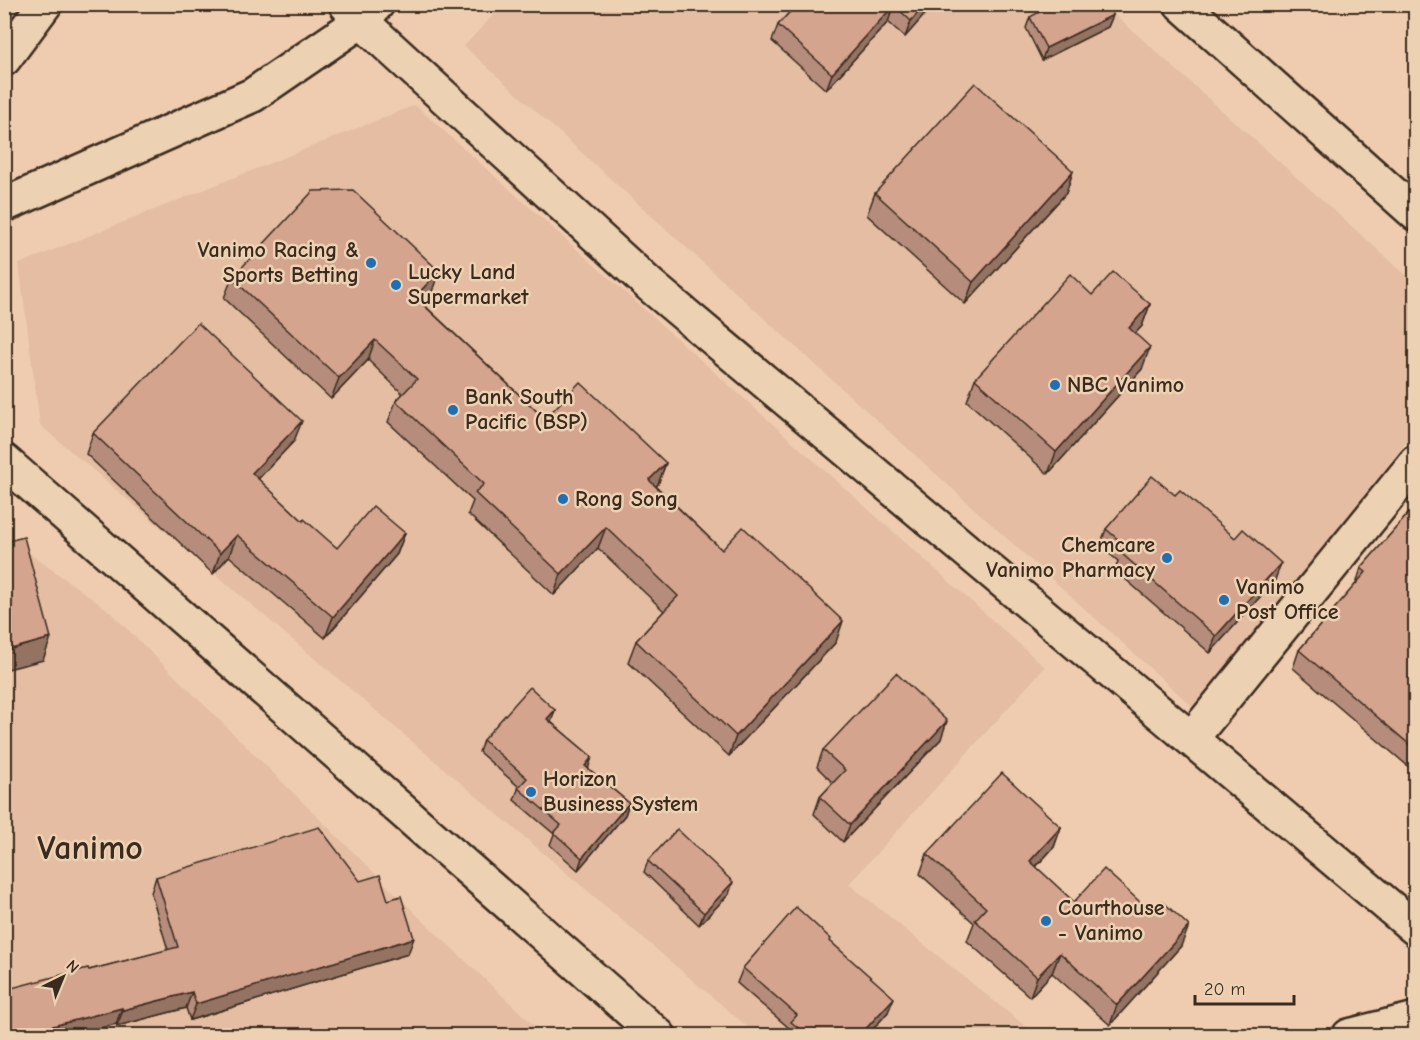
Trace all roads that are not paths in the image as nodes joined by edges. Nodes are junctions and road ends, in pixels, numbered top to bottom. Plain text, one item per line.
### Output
1 (45, 4) edge
2 (1181, 4) edge
3 (361, 10) edge
4 (4, 59) edge
5 (4, 205) edge
6 (1416, 214) edge
7 (4, 461) edge
8 (1416, 462) edge
9 (1191, 739) junction
10 (1416, 929) edge
11 (1416, 1019) edge
12 (658, 1035) edge
13 (1349, 1035) edge

1 - 4 street
2 - 6 street
3 - 5 street
3 - 9 street
7 - 12 street
8 - 9 street
9 - 10 street
11 - 13 street

